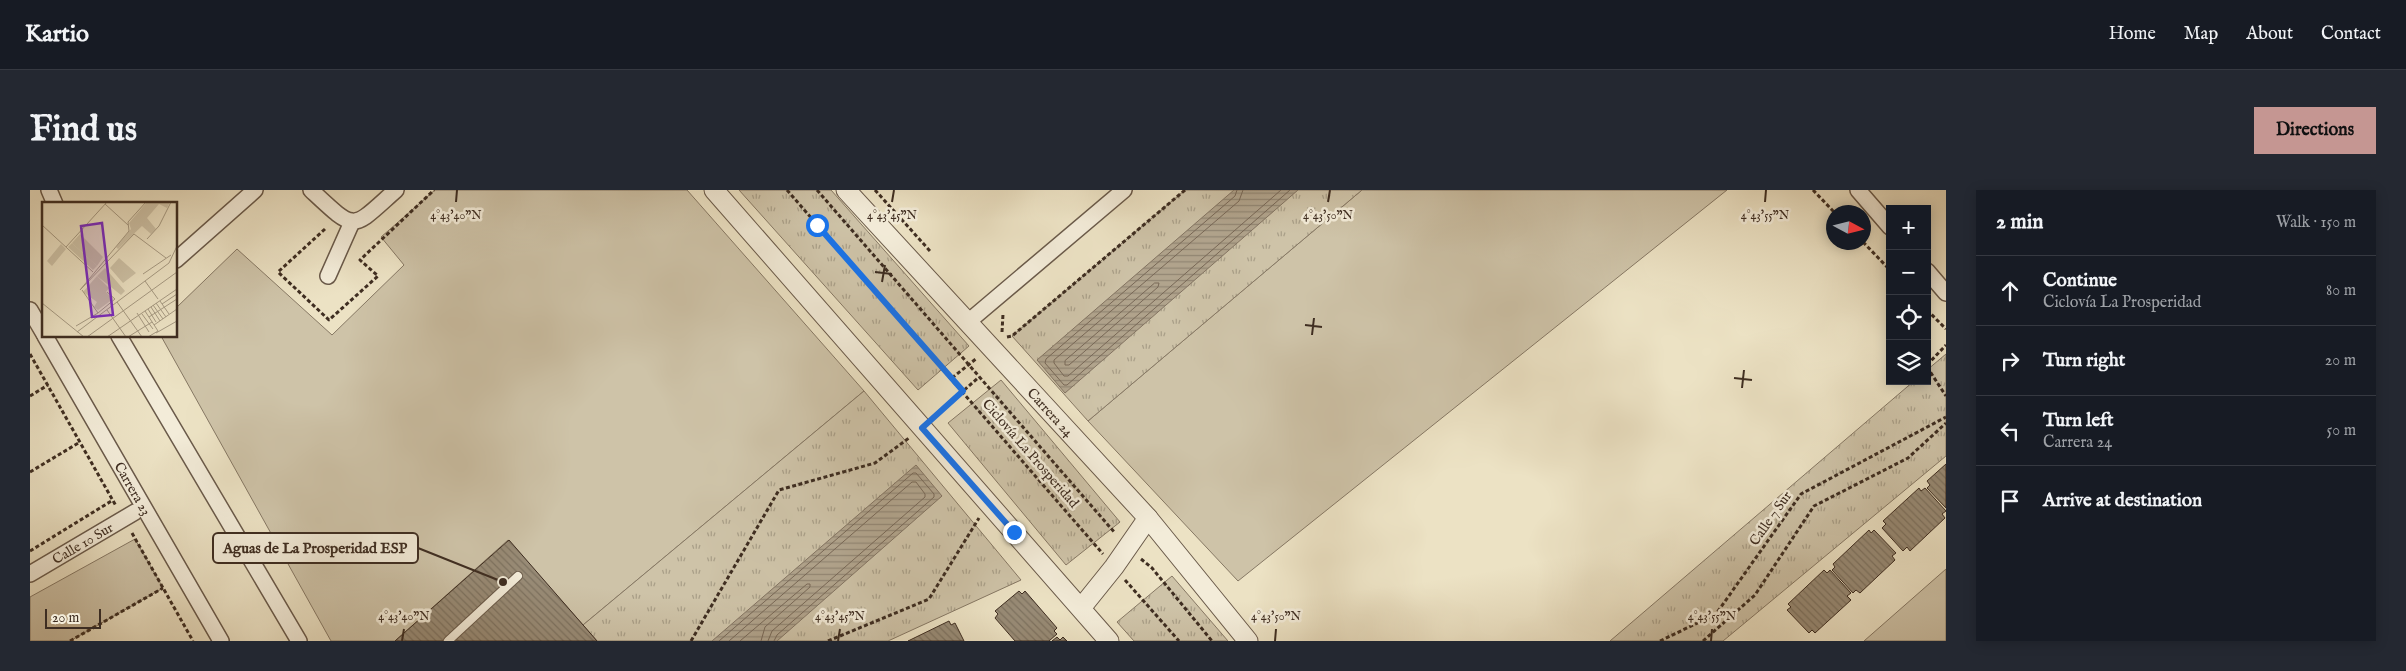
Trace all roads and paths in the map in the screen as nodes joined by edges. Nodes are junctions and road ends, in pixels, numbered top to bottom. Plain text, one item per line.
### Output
1 (49, 190) edge
2 (254, 190) edge
3 (311, 190) edge
4 (396, 190) edge
5 (714, 190) edge
6 (786, 190) edge
7 (817, 190) edge
8 (846, 190) edge
9 (1124, 190) edge
10 (1185, 190) edge
11 (1813, 190) edge
12 (1858, 190) edge
13 (54, 202) edge
14 (1827, 205) edge
15 (352, 222) junction
16 (1886, 222) edge
17 (1871, 250) edge
18 (178, 258) edge
19 (1886, 266) edge
20 (328, 276) dead end
21 (1931, 276) edge
22 (1946, 293) edge
23 (30, 310) edge
24 (1931, 314) edge
25 (968, 322) junction
26 (1946, 329) edge
27 (42, 331) edge
28 (46, 338) edge
29 (120, 338) edge
30 (1946, 345) edge
31 (990, 347) junction
32 (30, 354) edge
33 (1931, 362) edge
34 (969, 365) junction
35 (1931, 372) edge
36 (979, 377) junction
37 (952, 378) junction
38 (48, 386) junction
39 (963, 391) junction
40 (30, 396) edge
41 (1946, 396) edge
42 (1946, 418) edge
43 (1946, 423) edge
44 (922, 428) junction
45 (80, 442) junction
46 (30, 472) edge
47 (113, 500) junction
48 (980, 515) dead end
49 (129, 516) junction
50 (1148, 518) junction
51 (1127, 547) junction
52 (30, 551) edge
53 (1114, 567) junction
54 (30, 574) edge
55 (518, 576) dead end
56 (163, 588) junction
57 (1081, 608) junction
58 (70, 641) edge
59 (193, 641) edge
60 (221, 641) edge
61 (299, 641) edge
62 (448, 641) edge
63 (691, 641) edge
64 (828, 641) edge
65 (1110, 641) edge
66 (1179, 641) edge
67 (1212, 641) edge
68 (1248, 641) edge
69 (1660, 641) edge
70 (1703, 641) edge

1 - 13 street
2 - 18 street
3 - 15 street
4 - 15 street
5 - 44 street
6 - 37 path, Ciclovía La Prosperidad
7 - 34 path
8 - 25 street, Carrera 24
9 - 25 street
10 - 31 path
11 - 14 path
12 - 16 street
15 - 20 street
17 - 19 path
21 - 22 street
23 - 27 street, Carrera 23
24 - 26 path
25 - 31 street, Carrera 24
28 - 60 street, Carrera 23
29 - 61 street
30 - 33 path
31 - 34 path
31 - 50 street, Carrera 24
32 - 38 path
34 - 36 path
34 - 37 path
35 - 41 path
36 - 39 path
36 - 51 path
37 - 39 path, Ciclovía La Prosperidad
38 - 40 path
38 - 45 path
39 - 44 path
39 - 53 path, Ciclovía La Prosperidad
42 - 69 path, Calle 7 Sur
43 - 70 path
44 - 57 street
44 - 63 path
45 - 46 path
45 - 47 path
47 - 49 path
47 - 52 path
48 - 64 path
49 - 54 street, Calle 10 Sur
49 - 56 path
50 - 51 street
50 - 68 street, Carrera 24
51 - 53 street
51 - 67 path
53 - 57 street
53 - 66 path, Ciclovía La Prosperidad
55 - 62 lane
56 - 58 path
56 - 59 path
57 - 65 street

